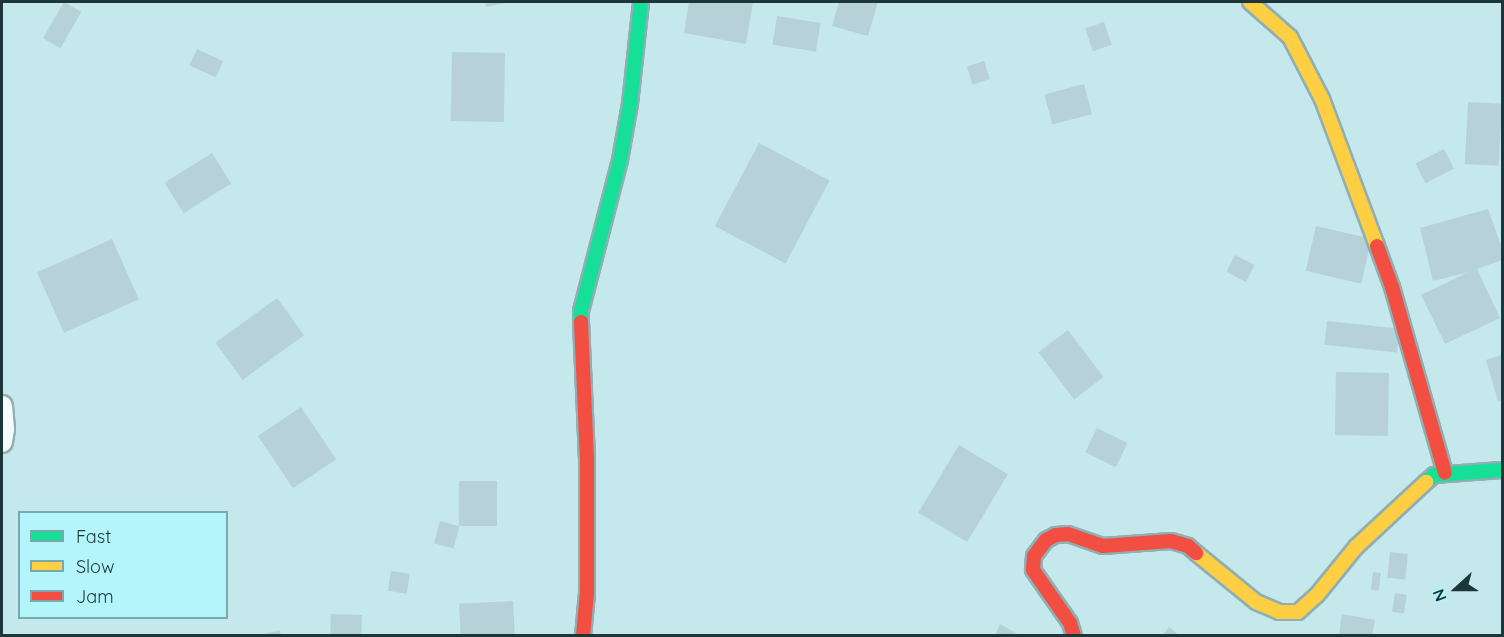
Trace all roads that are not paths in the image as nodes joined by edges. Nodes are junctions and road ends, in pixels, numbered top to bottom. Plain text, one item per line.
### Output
1 (641, 2) edge
2 (1251, 2) edge
3 (2, 406) edge
4 (2, 442) edge
5 (1503, 470) edge
6 (1445, 473) junction
7 (583, 636) edge
8 (1074, 636) edge

1 - 7 street
2 - 6 street
3 - 4 street
5 - 6 street
6 - 8 street

